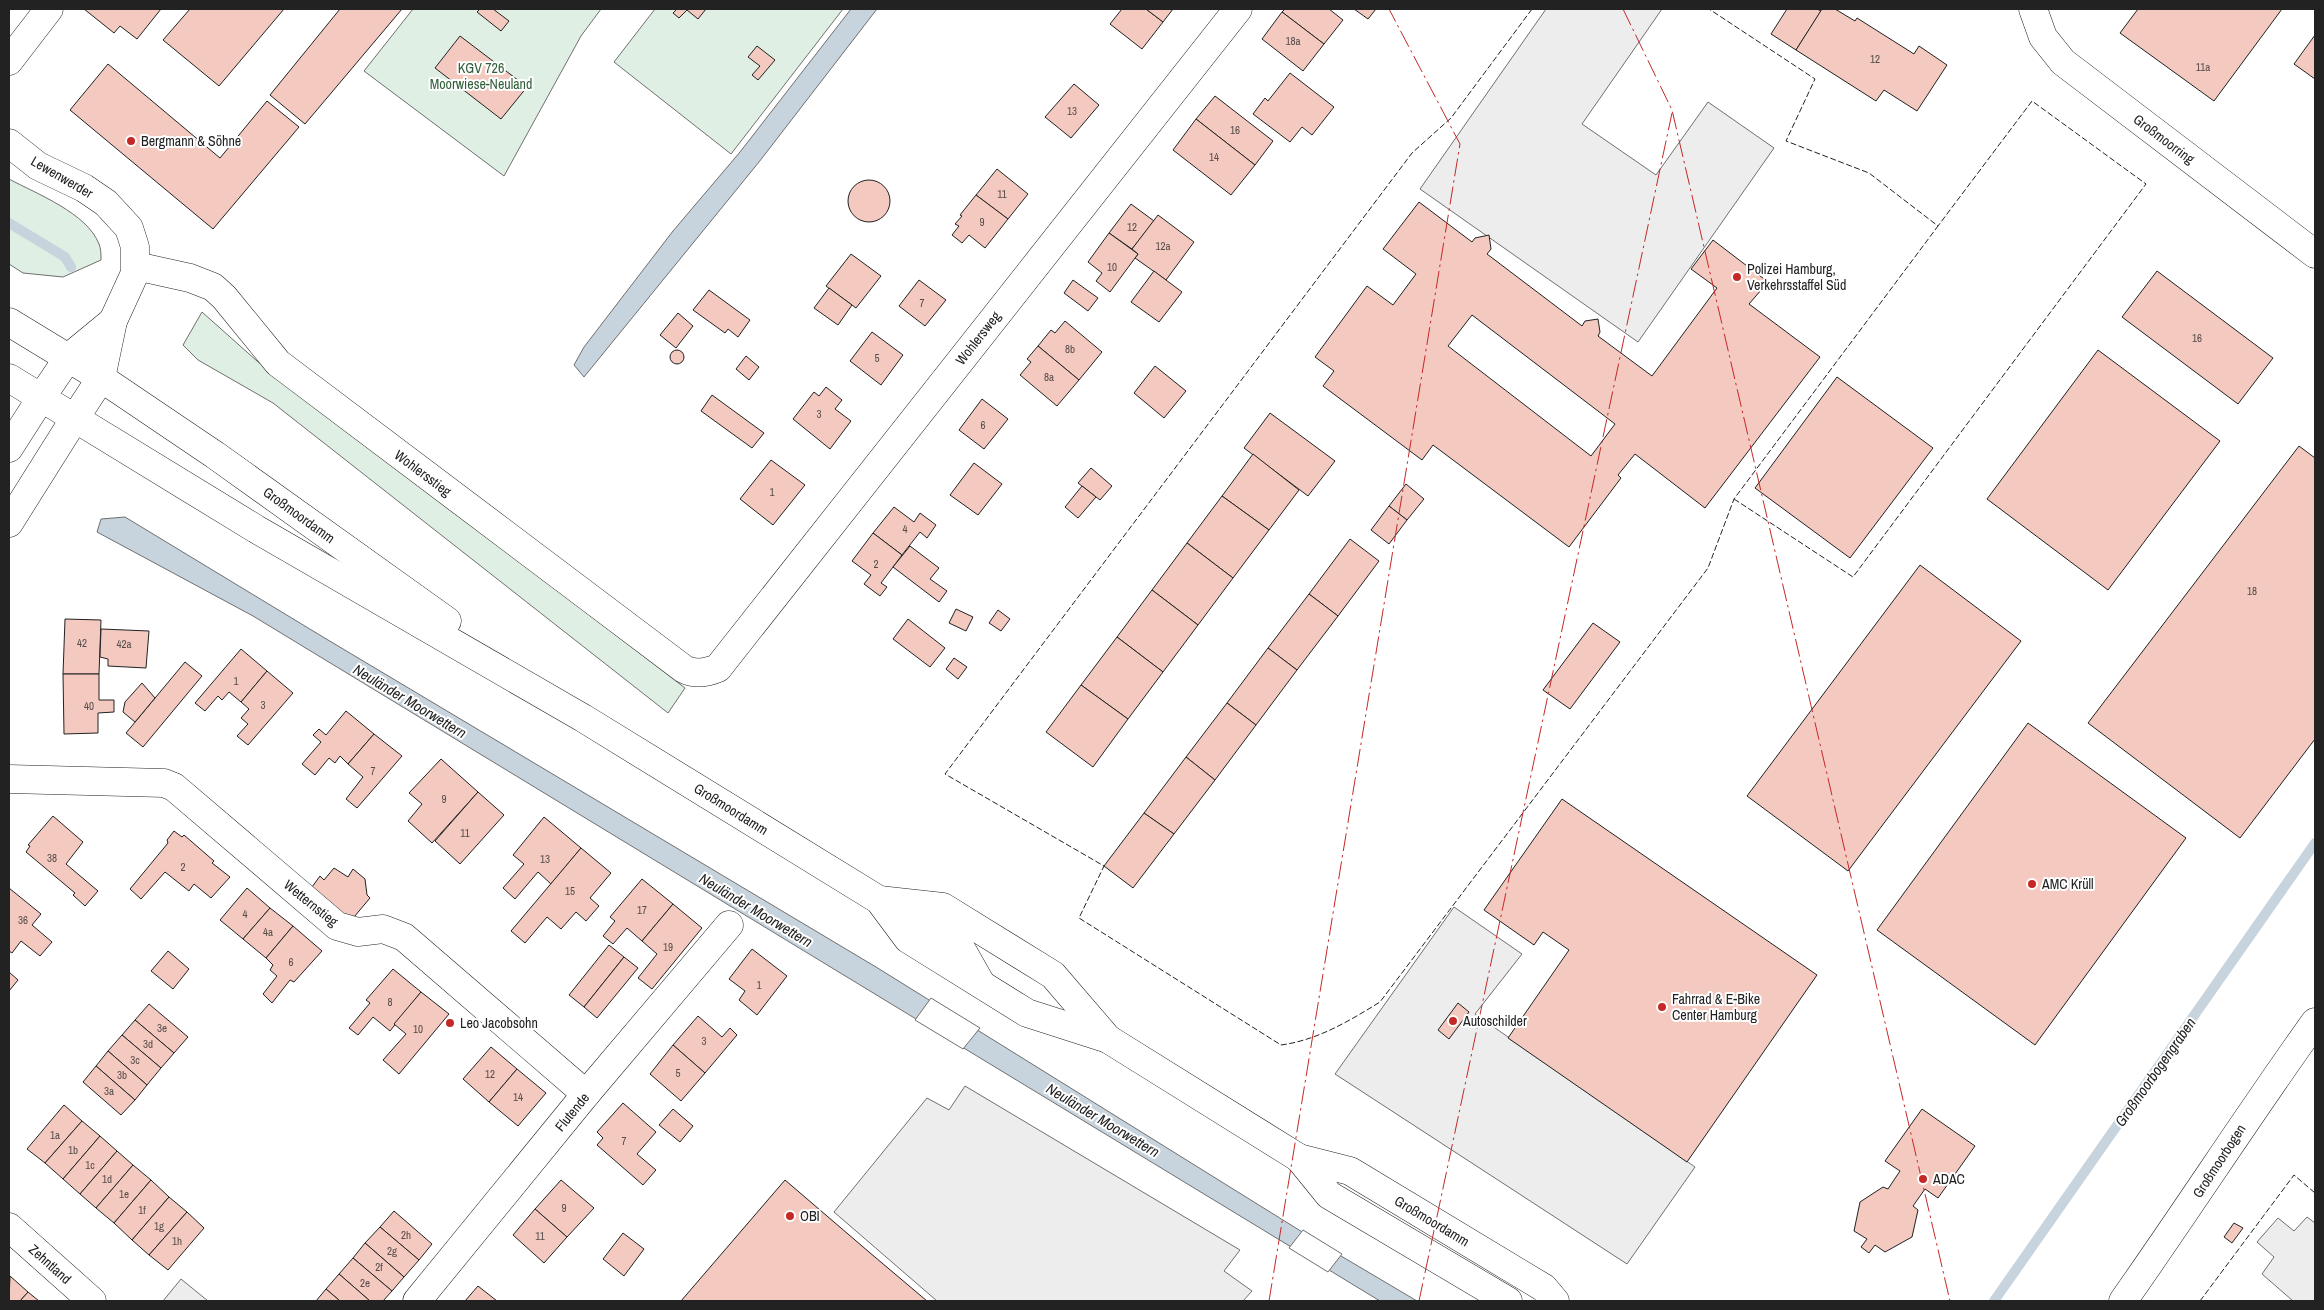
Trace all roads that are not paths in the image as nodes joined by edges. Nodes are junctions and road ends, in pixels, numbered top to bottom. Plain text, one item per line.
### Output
1 (49, 9) edge
2 (1238, 9) edge
3 (2033, 9) edge
4 (9, 61) edge
5 (9, 143) edge
6 (2315, 254) edge
7 (136, 266) junction
8 (113, 321) junction
9 (9, 322) edge
10 (68, 358) junction
11 (9, 378) edge
12 (101, 378) junction
13 (41, 398) junction
14 (75, 418) junction
15 (9, 448) edge
16 (9, 523) edge
17 (718, 668) joint
18 (583, 718) junction
19 (9, 779) edge
20 (879, 900) junction
21 (729, 925) dead end
22 (2315, 1022) edge
23 (1108, 1038) junction
24 (586, 1094) junction
25 (1299, 1158) junction
26 (1400, 1201) junction
27 (1350, 1207) junction
28 (9, 1227) edge
29 (92, 1301) edge
30 (417, 1301) edge
31 (1508, 1301) edge
32 (1555, 1301) edge
33 (2123, 1301) edge

1 - 4 main road
2 - 17 main road, Wohlersweg
3 - 6 main road, Großmoorring
5 - 7 main road, Lewenwerder
7 - 8 main road, Lewenwerder
7 - 17 main road, Wohlersstieg
8 - 10 main road
8 - 12 main road
9 - 10 main road, Großmoordamm
10 - 12 main road, Großmoordamm
10 - 13 main road
11 - 13 main road, Großmoordamm
12 - 14 main road
12 - 18 main road, Großmoordamm
13 - 14 main road, Großmoordamm
13 - 15 main road
14 - 16 main road
14 - 18 main road, Großmoordamm
18 - 20 main road, Großmoordamm
19 - 24 main road, Wetternstieg
20 - 23 main road, Großmoordamm
20 - 23 main road, Großmoordamm
21 - 24 main road, Flutende
22 - 33 main road, Großmoorbogen
23 - 25 main road, Großmoordamm
24 - 30 main road, Flutende
25 - 26 main road, Großmoordamm
25 - 27 main road, Großmoordamm
26 - 27 main road
26 - 32 main road, Großmoordamm
27 - 31 main road, Großmoordamm
28 - 29 main road, Zehntland

